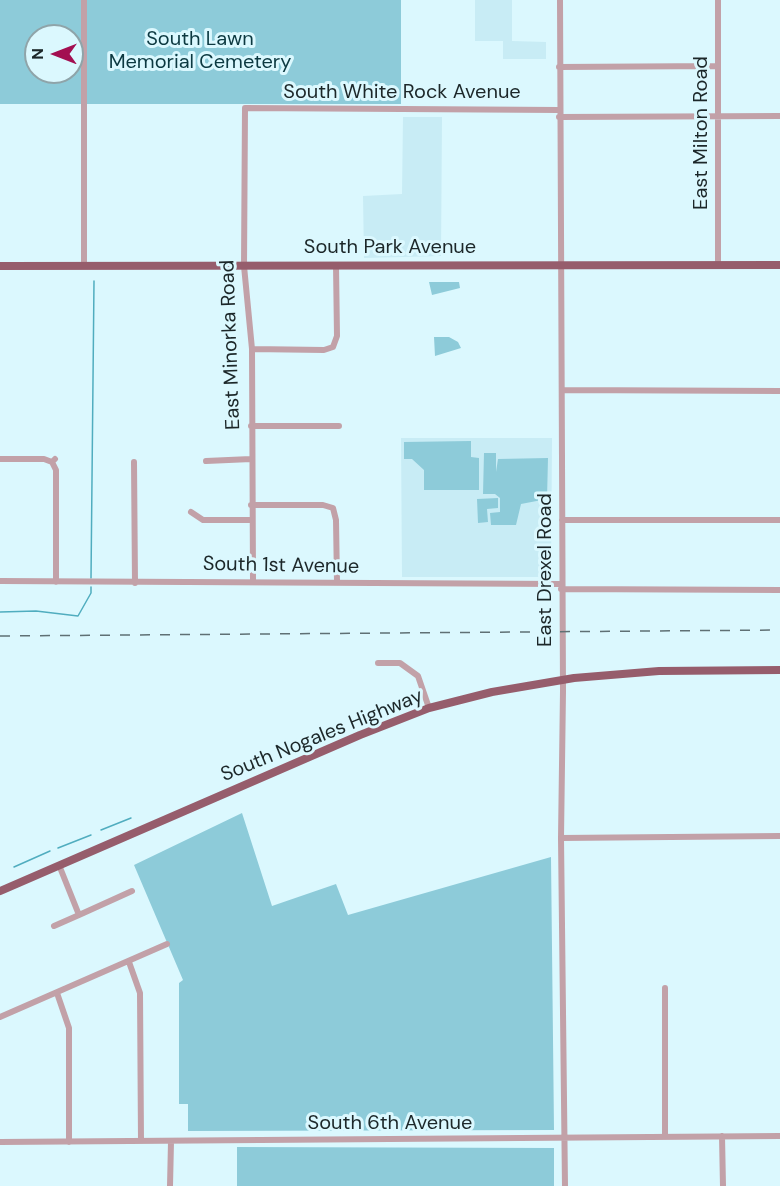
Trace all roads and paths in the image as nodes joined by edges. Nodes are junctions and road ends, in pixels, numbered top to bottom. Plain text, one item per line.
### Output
1 (84, 0) edge
2 (560, 0) edge
3 (718, 0) edge
4 (718, 66) junction
5 (559, 67) junction
6 (245, 108) joint
7 (559, 114) junction
8 (718, 116) junction
9 (780, 116) edge
10 (560, 264) junction
11 (336, 265) junction
12 (718, 265) junction
13 (780, 265) edge
14 (0, 266) edge
15 (84, 266) junction
16 (244, 266) junction
17 (252, 349) junction
18 (562, 390) junction
19 (780, 391) edge
20 (251, 426) junction
21 (339, 426) dead end
22 (0, 459) edge
23 (251, 459) junction
24 (206, 461) dead end
25 (134, 462) dead end
26 (251, 505) junction
27 (191, 512) dead end
28 (251, 520) junction
29 (562, 520) junction
30 (780, 520) edge
31 (0, 581) edge
32 (253, 581) junction
33 (56, 582) junction
34 (337, 582) junction
35 (135, 583) junction
36 (561, 586) junction
37 (780, 590) edge
38 (378, 663) dead end
39 (780, 670) edge
40 (563, 680) junction
41 (429, 708) junction
42 (780, 836) edge
43 (561, 838) junction
44 (59, 865) junction
45 (0, 891) edge
46 (132, 891) dead end
47 (80, 915) junction
48 (54, 926) dead end
49 (168, 944) dead end
50 (129, 962) junction
51 (665, 988) dead end
52 (57, 993) junction
53 (0, 1017) edge
54 (665, 1136) junction
55 (722, 1136) junction
56 (780, 1136) edge
57 (564, 1139) junction
58 (141, 1141) junction
59 (0, 1142) edge
60 (69, 1142) junction
61 (171, 1142) junction
62 (170, 1186) edge
63 (565, 1186) edge
64 (723, 1186) edge

1 - 15 street
2 - 5 street, East Drexel Road
3 - 4 street, East Milton Road
4 - 5 street
4 - 8 street, East Milton Road
5 - 7 street, East Drexel Road
6 - 7 street, South White Rock Avenue
6 - 16 street, East Minorka Road
7 - 8 street, South White Rock Avenue
7 - 10 street, East Drexel Road
8 - 9 street, South White Rock Avenue
8 - 12 street, East Milton Road
10 - 11 main road, South Park Avenue
10 - 12 main road, South Park Avenue
10 - 18 street, East Drexel Road
11 - 16 main road, South Park Avenue
11 - 17 street
12 - 13 main road, South Park Avenue
14 - 15 main road, South Park Avenue
15 - 16 main road, South Park Avenue
16 - 17 street, East Minorka Road
17 - 20 street, East Minorka Road
18 - 19 street
18 - 29 street, East Drexel Road
20 - 21 street
20 - 23 street, East Minorka Road
22 - 33 street
23 - 24 street
23 - 26 street, East Minorka Road
25 - 35 street
26 - 28 street, East Minorka Road
26 - 34 street
27 - 28 street
28 - 32 street, East Minorka Road
29 - 30 street
29 - 36 street, East Drexel Road
31 - 33 street, South 1st Avenue
32 - 34 street, South 1st Avenue
32 - 35 street, South 1st Avenue
33 - 35 street, South 1st Avenue
34 - 36 street, South 1st Avenue
36 - 37 street, South 1st Avenue
36 - 40 street, East Drexel Road
38 - 41 street
39 - 40 main road, South Nogales Highway
40 - 41 main road, South Nogales Highway
40 - 43 street, East Drexel Road
41 - 44 main road, South Nogales Highway
42 - 43 street
43 - 57 street, East Drexel Road
44 - 45 main road, South Nogales Highway
44 - 47 street
46 - 47 street
47 - 48 street
49 - 50 street
50 - 52 street
50 - 58 street
51 - 54 street
52 - 53 street
52 - 60 street
54 - 55 street, South 6th Avenue
54 - 57 street, South 6th Avenue
55 - 56 street, South 6th Avenue
55 - 64 street
57 - 61 street, South 6th Avenue
57 - 63 street, East Drexel Road
58 - 60 street, South 6th Avenue
58 - 61 street, South 6th Avenue
59 - 60 street, South 6th Avenue
61 - 62 street

